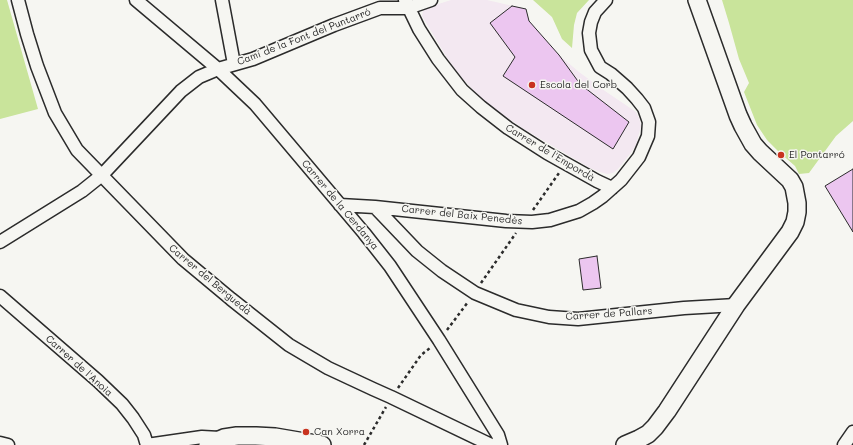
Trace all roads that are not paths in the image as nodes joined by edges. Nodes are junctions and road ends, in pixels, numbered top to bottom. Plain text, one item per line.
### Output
1 (18, 0) edge
2 (136, 0) edge
3 (222, 0) edge
4 (431, 0) edge
5 (606, 0) edge
6 (696, 0) edge
7 (406, 4) edge
8 (234, 64) junction
9 (218, 69) junction
10 (102, 175) junction
11 (612, 188) junction
12 (340, 205) junction
13 (375, 207) junction
14 (0, 242) edge
15 (0, 296) edge
16 (736, 305) junction
17 (853, 432) edge
18 (224, 438) junction
19 (495, 442) edge
20 (147, 445) edge
21 (208, 445) edge
22 (322, 445) edge
23 (625, 445) edge
24 (844, 445) edge

1 - 10 street, Carrer del Berguedà
2 - 9 street, Carrer de la Cerdanya
3 - 8 street
4 - 7 street, Camí de la Font del Puntarró
5 - 11 street, Carrer del Baix Penedès
6 - 16 street
7 - 8 street, Camí de la Font del Puntarró
7 - 11 street, Carrer de l'Empordà
8 - 9 street, Camí de la Font del Puntarró
9 - 10 street, Camí de la Font del Puntarró
9 - 12 street, Carrer de la Cerdanya
10 - 14 street, Camí de la Font del Puntarró
10 - 19 street, Carrer del Berguedà
11 - 13 street, Carrer del Baix Penedès
12 - 13 street, Carrer del Baix Penedès
12 - 19 street, Carrer de la Cerdanya
13 - 16 street, Carrer de Pallars
15 - 20 street, Carrer de l'Anoia
16 - 23 street
17 - 24 street
18 - 20 street
18 - 21 street
18 - 22 street

